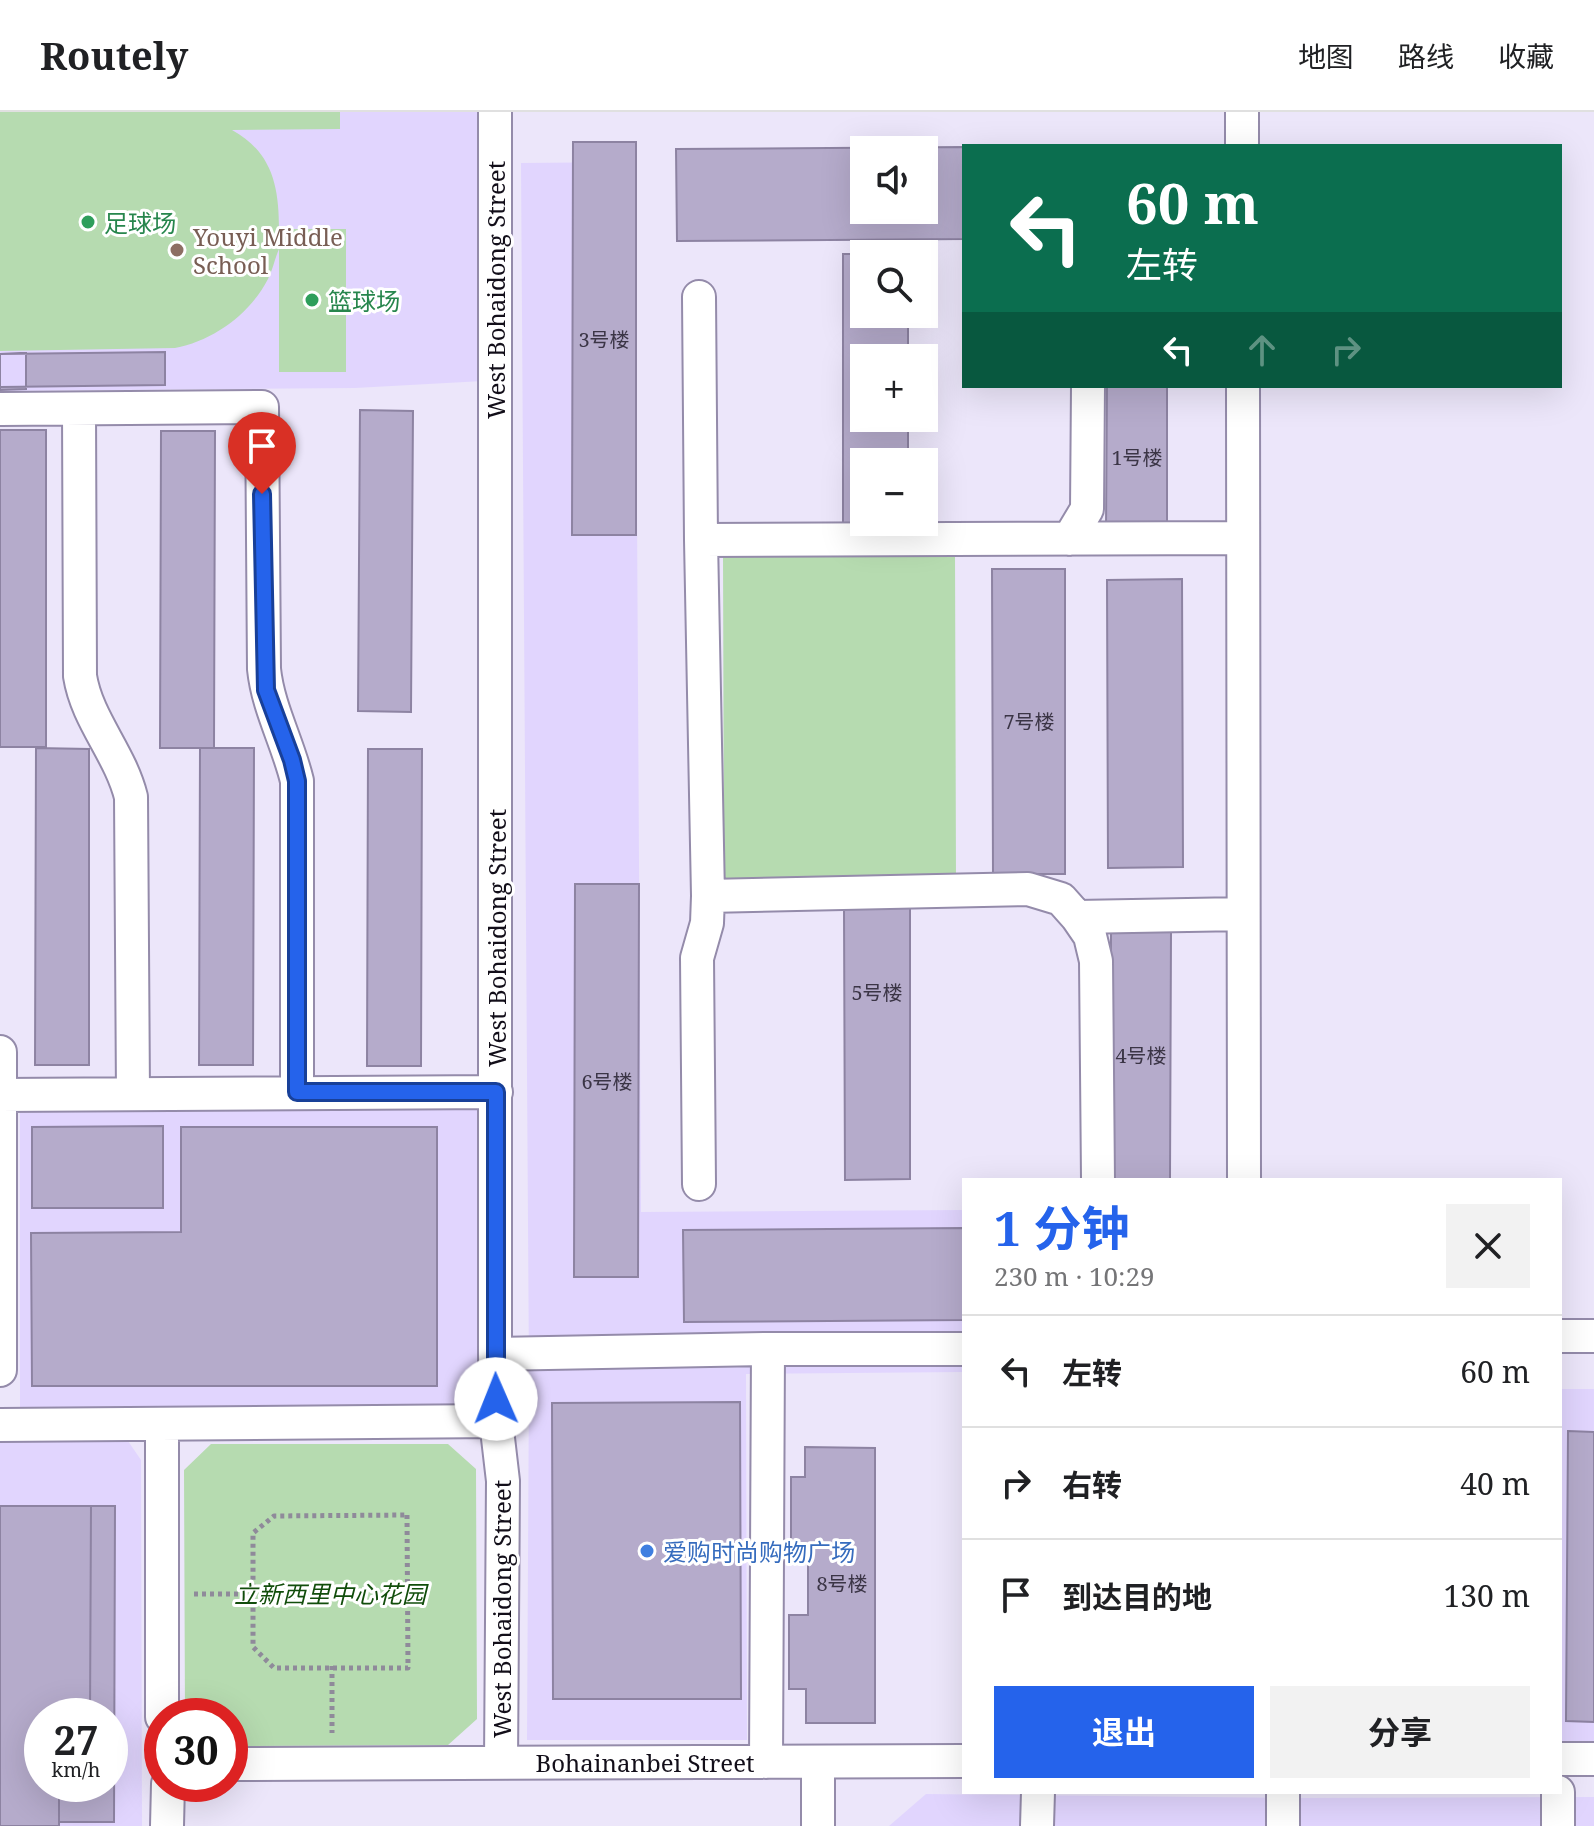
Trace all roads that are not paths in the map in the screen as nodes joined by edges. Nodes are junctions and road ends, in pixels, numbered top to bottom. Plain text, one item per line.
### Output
1 (495, 112) edge
2 (1242, 112) edge
3 (1242, 144) edge
4 (699, 297) dead end
5 (1088, 388) edge
6 (1243, 388) edge
7 (0, 409) edge
8 (79, 409) junction
9 (1243, 538) junction
10 (1069, 539) junction
11 (701, 540) junction
12 (708, 896) junction
13 (1243, 914) junction
14 (1077, 917) junction
15 (0, 1052) edge
16 (297, 1092) junction
17 (496, 1092) junction
18 (133, 1094) junction
19 (0, 1095) edge
20 (1098, 1178) edge
21 (1244, 1178) edge
22 (699, 1184) dead end
23 (1562, 1336) edge
24 (1594, 1336) edge
25 (768, 1349) junction
26 (962, 1349) edge
27 (495, 1354) junction
28 (0, 1370) edge
29 (496, 1421) junction
30 (162, 1424) junction
31 (0, 1425) edge
32 (162, 1698) edge
33 (1562, 1759) edge
34 (1594, 1759) edge
35 (962, 1761) edge
36 (766, 1762) junction
37 (818, 1762) junction
38 (501, 1763) junction
39 (248, 1764) edge
40 (1038, 1794) edge
41 (1283, 1794) edge
42 (1558, 1794) edge
43 (168, 1802) edge
44 (167, 1826) edge
45 (818, 1826) edge
46 (1037, 1826) edge
47 (1283, 1826) edge
48 (1558, 1826) edge

1 - 17 street, West Bohaidong Street
2 - 3 street
4 - 11 street
5 - 10 street
6 - 9 street
7 - 8 street
8 - 16 street
8 - 18 street
9 - 10 street
9 - 13 street
10 - 11 street
11 - 12 street
12 - 14 street
12 - 22 street
13 - 14 street
13 - 21 street
14 - 20 street
15 - 19 street
16 - 17 street
16 - 18 street
17 - 27 street, West Bohaidong Street
18 - 19 street
19 - 28 street
23 - 24 street
25 - 26 street
25 - 27 street
25 - 36 street
27 - 29 street, West Bohaidong Street
29 - 30 street
29 - 38 street, West Bohaidong Street
30 - 31 street
30 - 32 street
33 - 34 street
35 - 37 street, Bohainanbei Street
36 - 37 street, Bohainanbei Street
36 - 38 street, Bohainanbei Street
37 - 45 street
38 - 39 street, Bohainanbei Street
40 - 46 street
41 - 47 street
42 - 48 street
43 - 44 street

